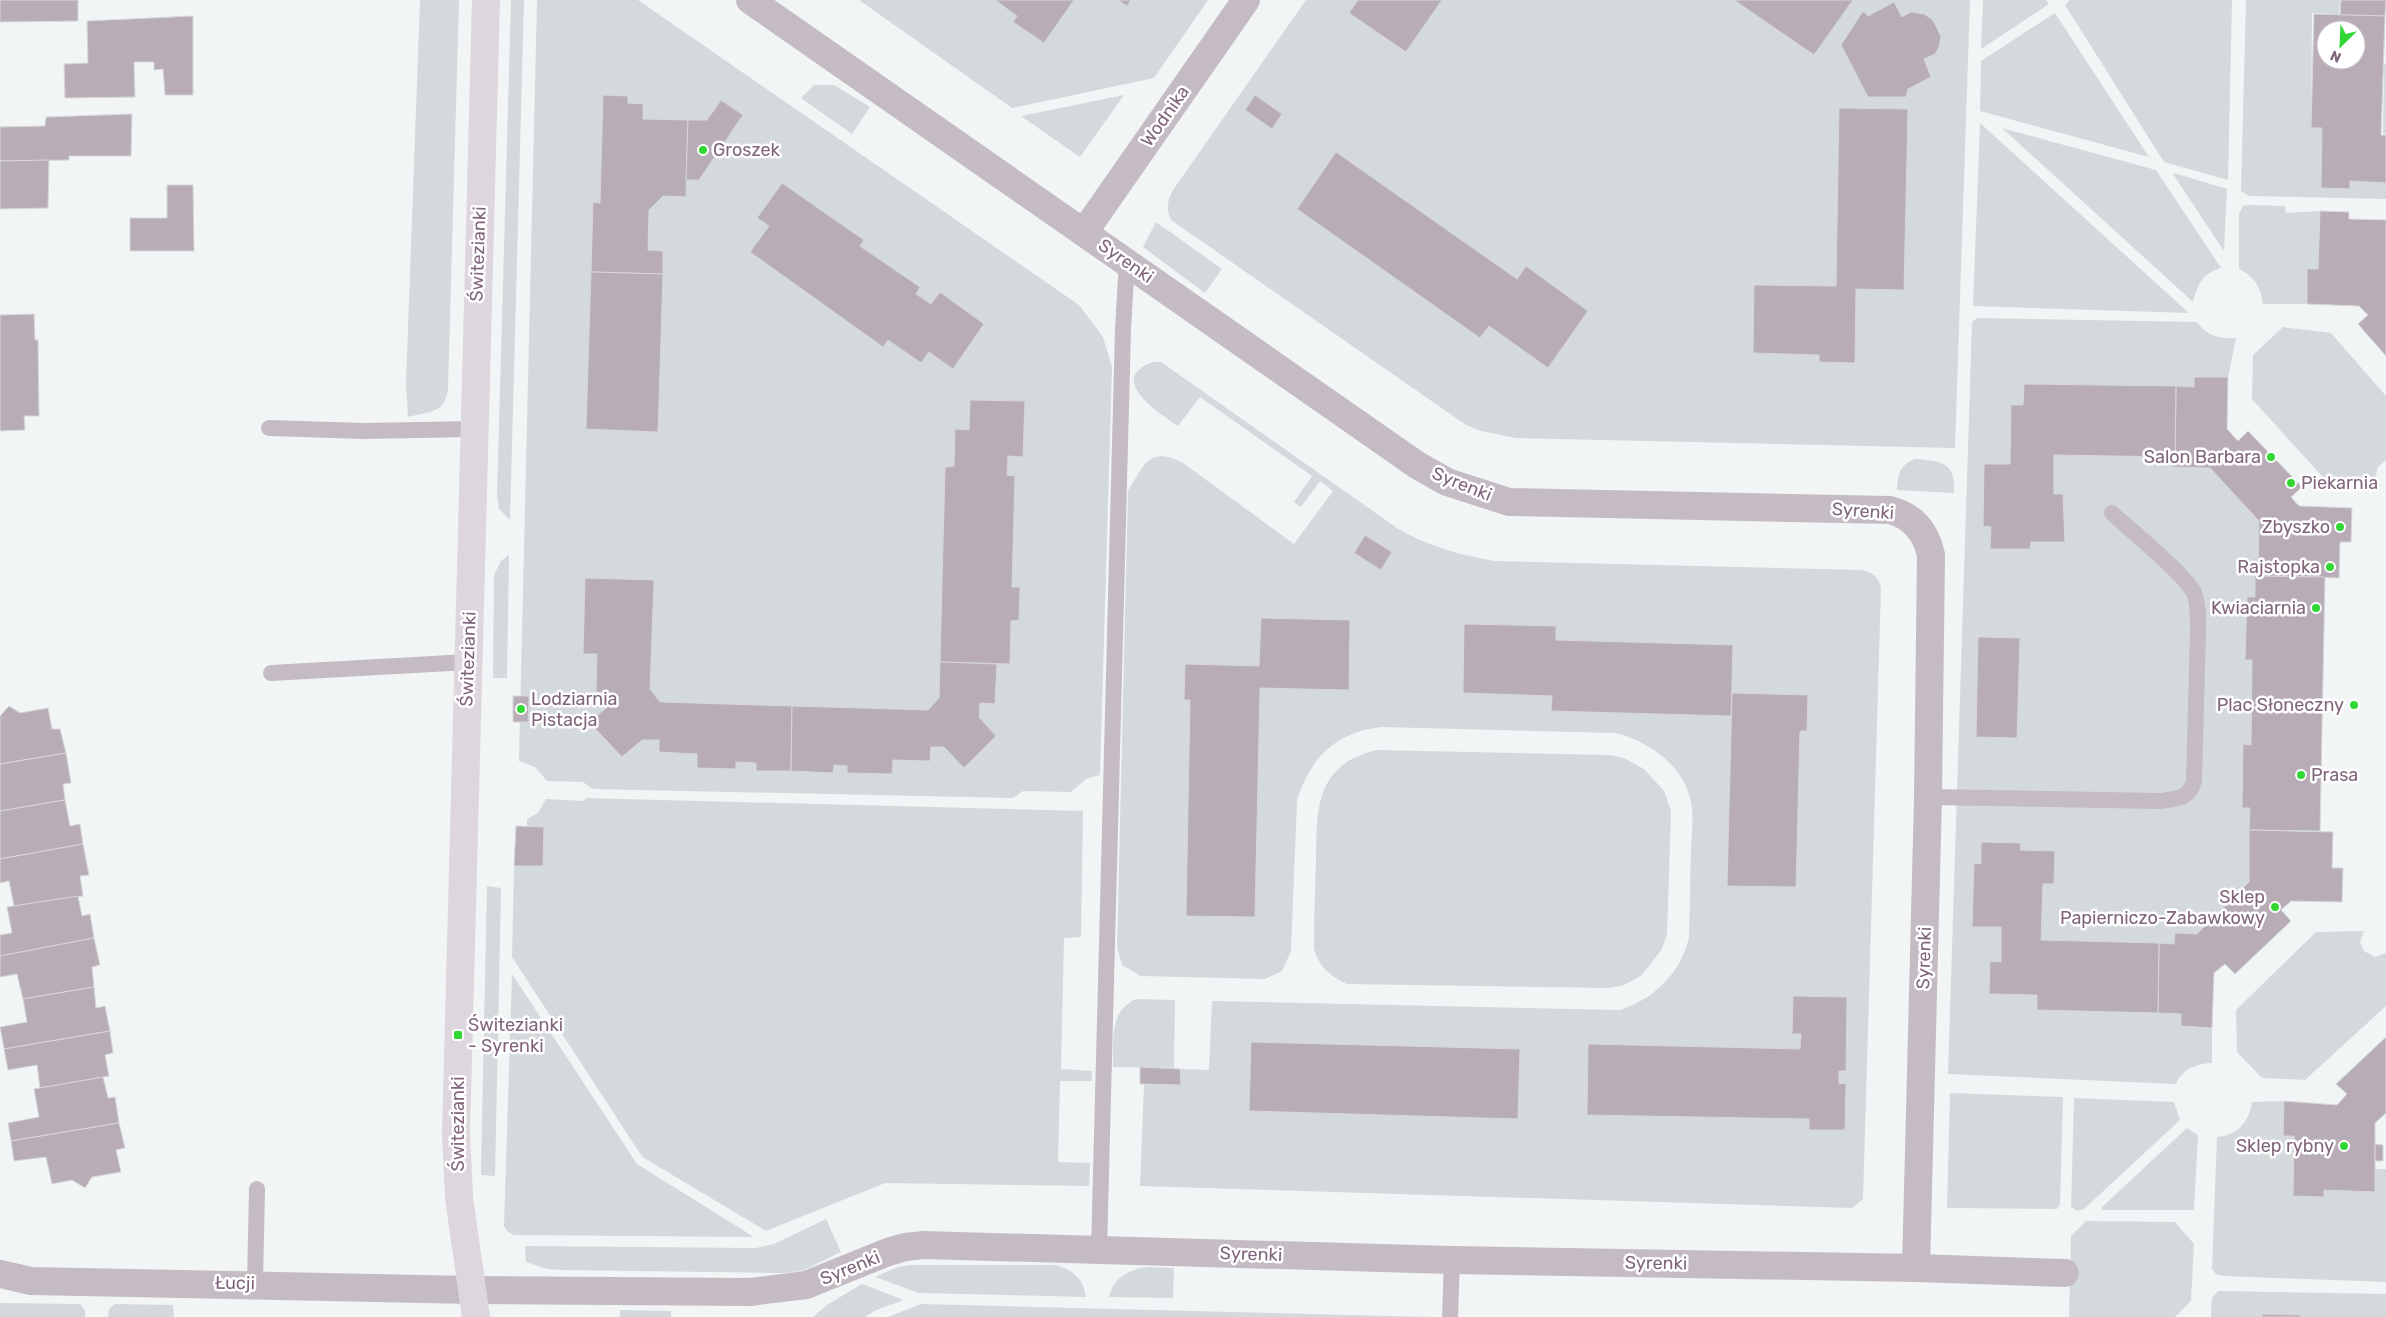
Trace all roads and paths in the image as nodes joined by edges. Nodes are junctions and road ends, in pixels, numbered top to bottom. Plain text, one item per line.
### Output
1 (486, 0) edge
2 (750, 0) edge
3 (1246, 0) edge
4 (1085, 232) junction
5 (1127, 262) junction
6 (269, 428) dead end
7 (474, 429) junction
8 (2112, 513) dead end
9 (468, 662) junction
10 (271, 673) dead end
11 (1928, 797) junction
12 (257, 1189) dead end
13 (1099, 1250) junction
14 (1452, 1260) junction
15 (1916, 1268) junction
16 (2065, 1273) dead end
17 (0, 1274) edge
18 (254, 1284) junction
19 (471, 1290) junction
20 (476, 1317) edge
21 (1450, 1317) edge

1 - 7 street, Świtezianki
2 - 4 street, Syrenki
3 - 4 street, Wodnika
4 - 5 street, Syrenki
5 - 11 street, Syrenki
5 - 13 lane
6 - 7 lane
7 - 9 street, Świtezianki
8 - 11 lane
9 - 10 lane
9 - 19 street, Świtezianki
11 - 15 street, Syrenki
12 - 18 lane
13 - 14 street, Syrenki
13 - 19 street, Syrenki
14 - 15 street, Syrenki
14 - 21 lane
15 - 16 street
17 - 18 street, Łucji
18 - 19 street, Łucji
19 - 20 street, Świtezianki

